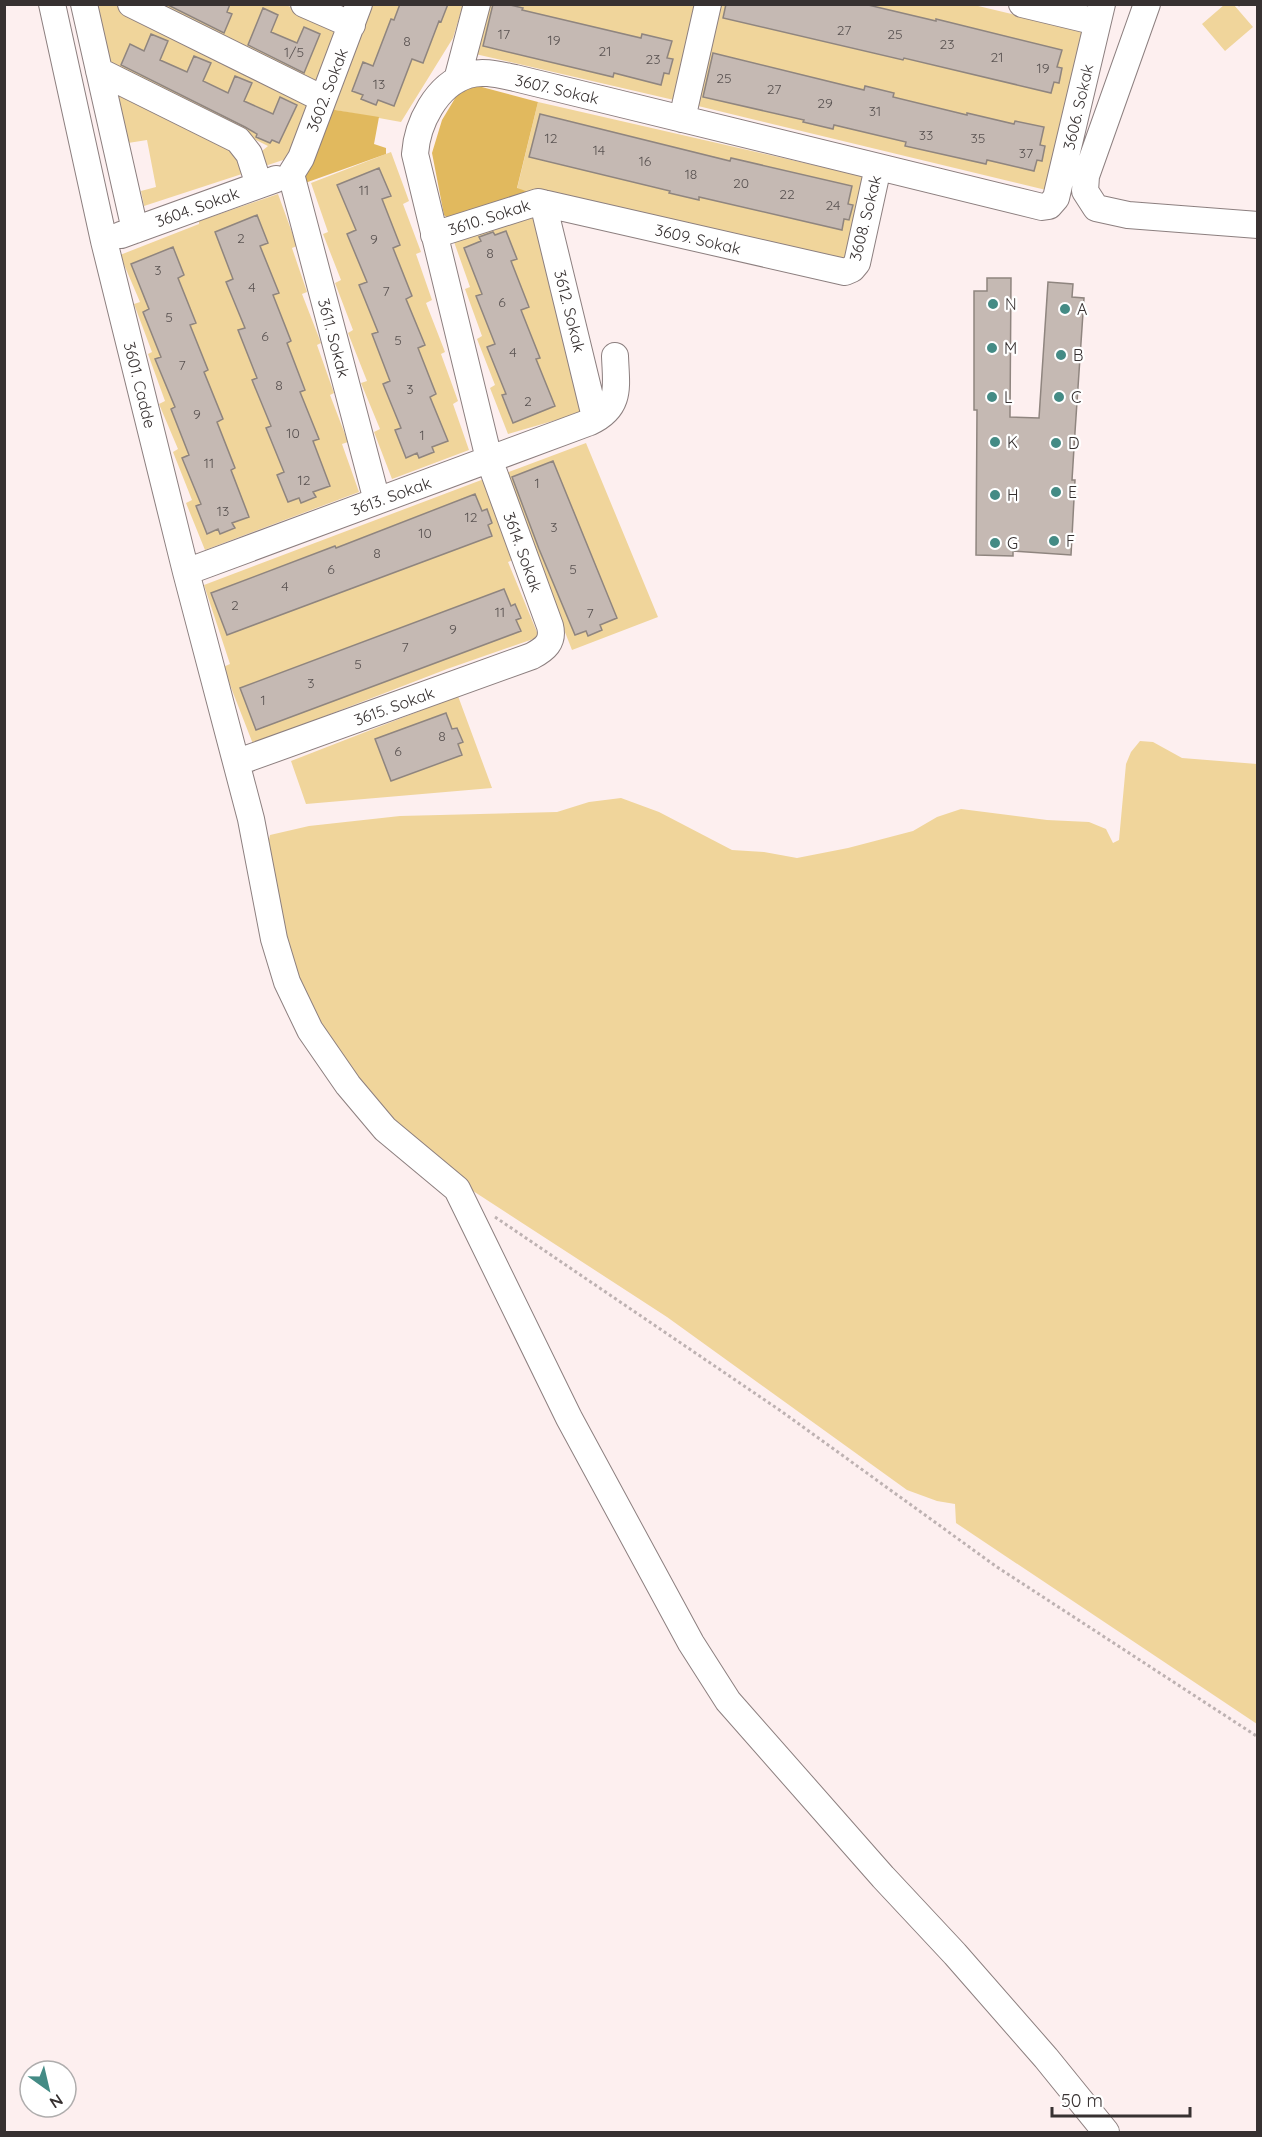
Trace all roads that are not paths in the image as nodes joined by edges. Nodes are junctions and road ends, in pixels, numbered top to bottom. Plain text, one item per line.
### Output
1 (52, 4) edge
2 (84, 4) edge
3 (132, 4) edge
4 (304, 4) edge
5 (477, 4) edge
6 (708, 4) edge
7 (1022, 4) edge
8 (1147, 4) edge
9 (1100, 13) edge
10 (355, 15) edge
11 (99, 71) junction
12 (457, 80) junction
13 (323, 99) junction
14 (682, 119) junction
15 (878, 167) junction
16 (291, 174) junction
17 (259, 185) junction
18 (543, 203) junction
19 (1049, 206) joint
20 (1257, 225) edge
21 (135, 230) junction
22 (434, 235) junction
23 (104, 241) junction
24 (852, 269) joint
25 (615, 356) dead end
26 (592, 421) junction
27 (489, 459) junction
28 (377, 501) junction
29 (186, 572) junction
30 (548, 645) joint
31 (238, 762) junction
32 (1106, 2133) edge

1 - 23 street, 3601. Cadde
2 - 11 street
3 - 13 street
4 - 10 street
5 - 12 street
6 - 14 street
7 - 9 street
8 - 20 street
9 - 19 street, 3606. Sokak
10 - 13 street, 3602. Sokak
11 - 17 street
11 - 21 street
12 - 14 street, 3607. Sokak
12 - 22 street, 3607. Sokak
13 - 16 street, 3602. Sokak
14 - 15 street, 3607. Sokak
15 - 19 street, 3607. Sokak
15 - 24 street, 3608. Sokak
16 - 17 street, 3604. Sokak
16 - 28 street, 3611. Sokak
17 - 21 street, 3604. Sokak
18 - 22 street, 3610. Sokak
18 - 24 street, 3609. Sokak
18 - 26 street, 3612. Sokak
21 - 23 street, 3604. Sokak
22 - 27 street, 3607. Sokak
23 - 29 street, 3601. Cadde
25 - 26 street, 3613. Sokak
26 - 27 street, 3613. Sokak
27 - 28 street, 3613. Sokak
27 - 30 street, 3614. Sokak
28 - 29 street, 3613. Sokak
29 - 31 street, 3601. Cadde
30 - 31 street, 3615. Sokak
31 - 32 street, 3601. Cadde

